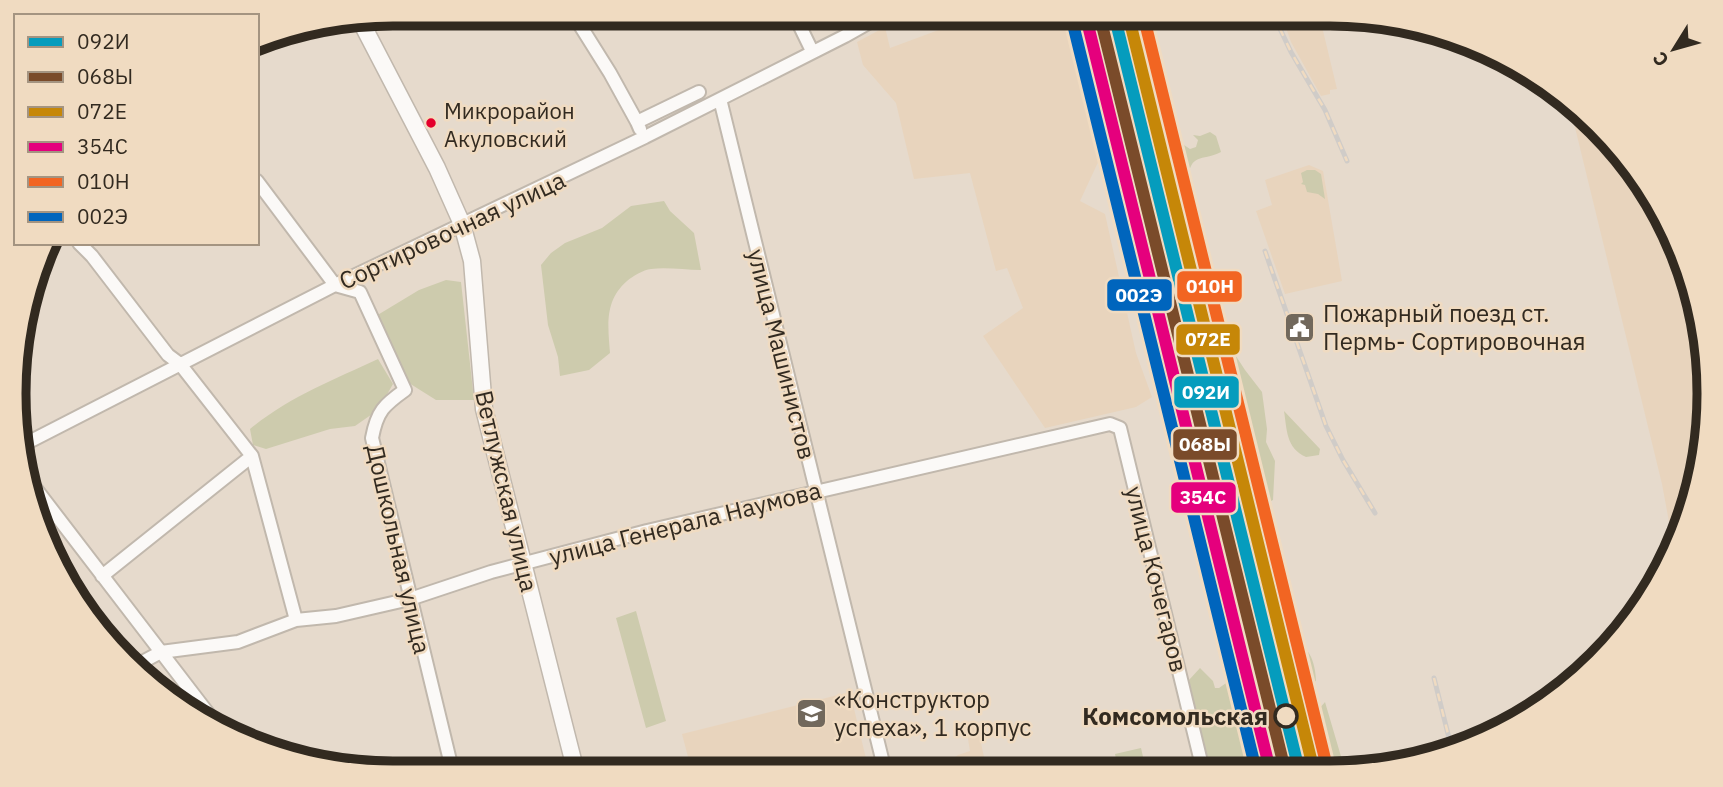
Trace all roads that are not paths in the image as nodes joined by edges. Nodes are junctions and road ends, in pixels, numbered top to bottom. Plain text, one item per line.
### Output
1 (581, 26) edge
2 (800, 26) edge
3 (863, 26) edge
4 (364, 27) edge
5 (812, 51) junction
6 (699, 92) dead end
7 (720, 99) junction
8 (637, 122) junction
9 (645, 137) junction
10 (259, 184) edge
11 (462, 224) junction
12 (81, 245) edge
13 (335, 285) junction
14 (180, 364) junction
15 (1120, 428) joint
16 (29, 442) edge
17 (252, 456) junction
18 (815, 492) junction
19 (41, 496) edge
20 (522, 564) junction
21 (102, 576) junction
22 (410, 599) junction
23 (296, 621) junction
24 (161, 652) junction
25 (143, 662) edge
26 (204, 708) edge
27 (450, 761) edge
28 (573, 761) edge
29 (882, 761) edge
30 (1201, 761) edge

1 - 8 street
2 - 5 street
3 - 5 street, Сортировочная улица
4 - 11 main road, Ветлужская улица
5 - 7 street, Сортировочная улица
6 - 8 street
7 - 9 street, Сортировочная улица
7 - 18 street, улица Машинистов
8 - 9 street
9 - 11 street, Сортировочная улица
10 - 13 street, Дошкольная улица
11 - 13 street, Сортировочная улица
11 - 20 main road, Ветлужская улица
12 - 14 street
13 - 14 street, Сортировочная улица
13 - 22 street, Дошкольная улица
14 - 16 street, Сортировочная улица
14 - 17 street
15 - 18 street, улица Генерала Наумова
15 - 30 street, улица Кочегаров
17 - 21 street
17 - 23 street
18 - 20 street, улица Генерала Наумова
18 - 29 street, улица Машинистов
19 - 21 street
20 - 22 street, улица Генерала Наумова
20 - 28 main road, Ветлужская улица
21 - 24 street
22 - 23 street, улица Генерала Наумова
22 - 27 street, Дошкольная улица
23 - 24 street, улица Генерала Наумова
24 - 25 street, улица Генерала Наумова
24 - 26 street

